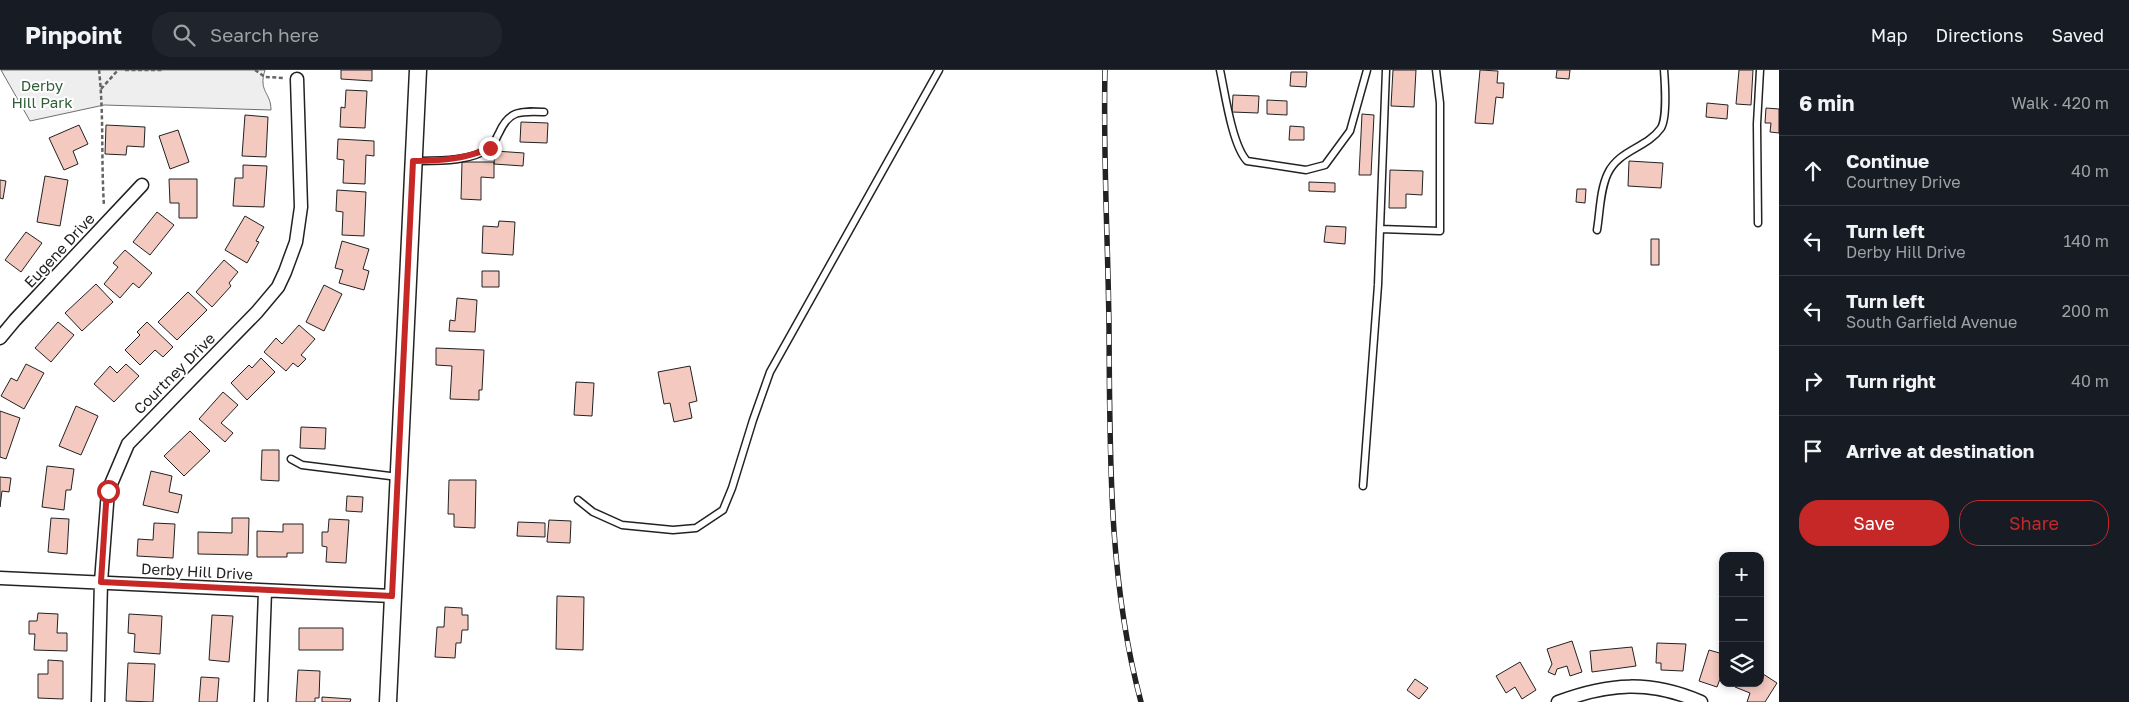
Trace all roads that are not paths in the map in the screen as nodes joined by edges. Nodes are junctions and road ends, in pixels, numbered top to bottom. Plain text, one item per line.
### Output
1 (418, 70) edge
2 (939, 70) edge
3 (1220, 70) edge
4 (1367, 70) edge
5 (1386, 70) edge
6 (1436, 70) edge
7 (1664, 70) edge
8 (1760, 70) edge
9 (297, 79) road end
10 (544, 112) dead end
11 (413, 161) junction
12 (142, 185) dead end
13 (1758, 223) dead end
14 (1380, 229) junction
15 (1596, 230) dead end
16 (0, 338) edge
17 (291, 459) dead end
18 (398, 477) junction
19 (1363, 486) dead end
20 (578, 500) dead end
21 (0, 578) edge
22 (101, 582) junction
23 (265, 591) junction
24 (392, 596) junction
25 (98, 702) edge
26 (261, 702) edge
27 (388, 702) edge
28 (1558, 702) edge
29 (1700, 702) edge

1 - 11 street
2 - 20 lane
3 - 4 lane
5 - 14 lane
6 - 14 lane
7 - 15 lane
8 - 13 lane
9 - 22 street, Courtney Drive
10 - 11 lane
11 - 18 street
12 - 16 street, Eugene Drive
14 - 19 lane
17 - 18 lane
18 - 24 street
21 - 22 street, Derby Hill Drive
22 - 23 street, Derby Hill Drive
22 - 25 street, Courtney Drive
23 - 24 street, Derby Hill Drive
23 - 26 street
24 - 27 street
28 - 29 street

